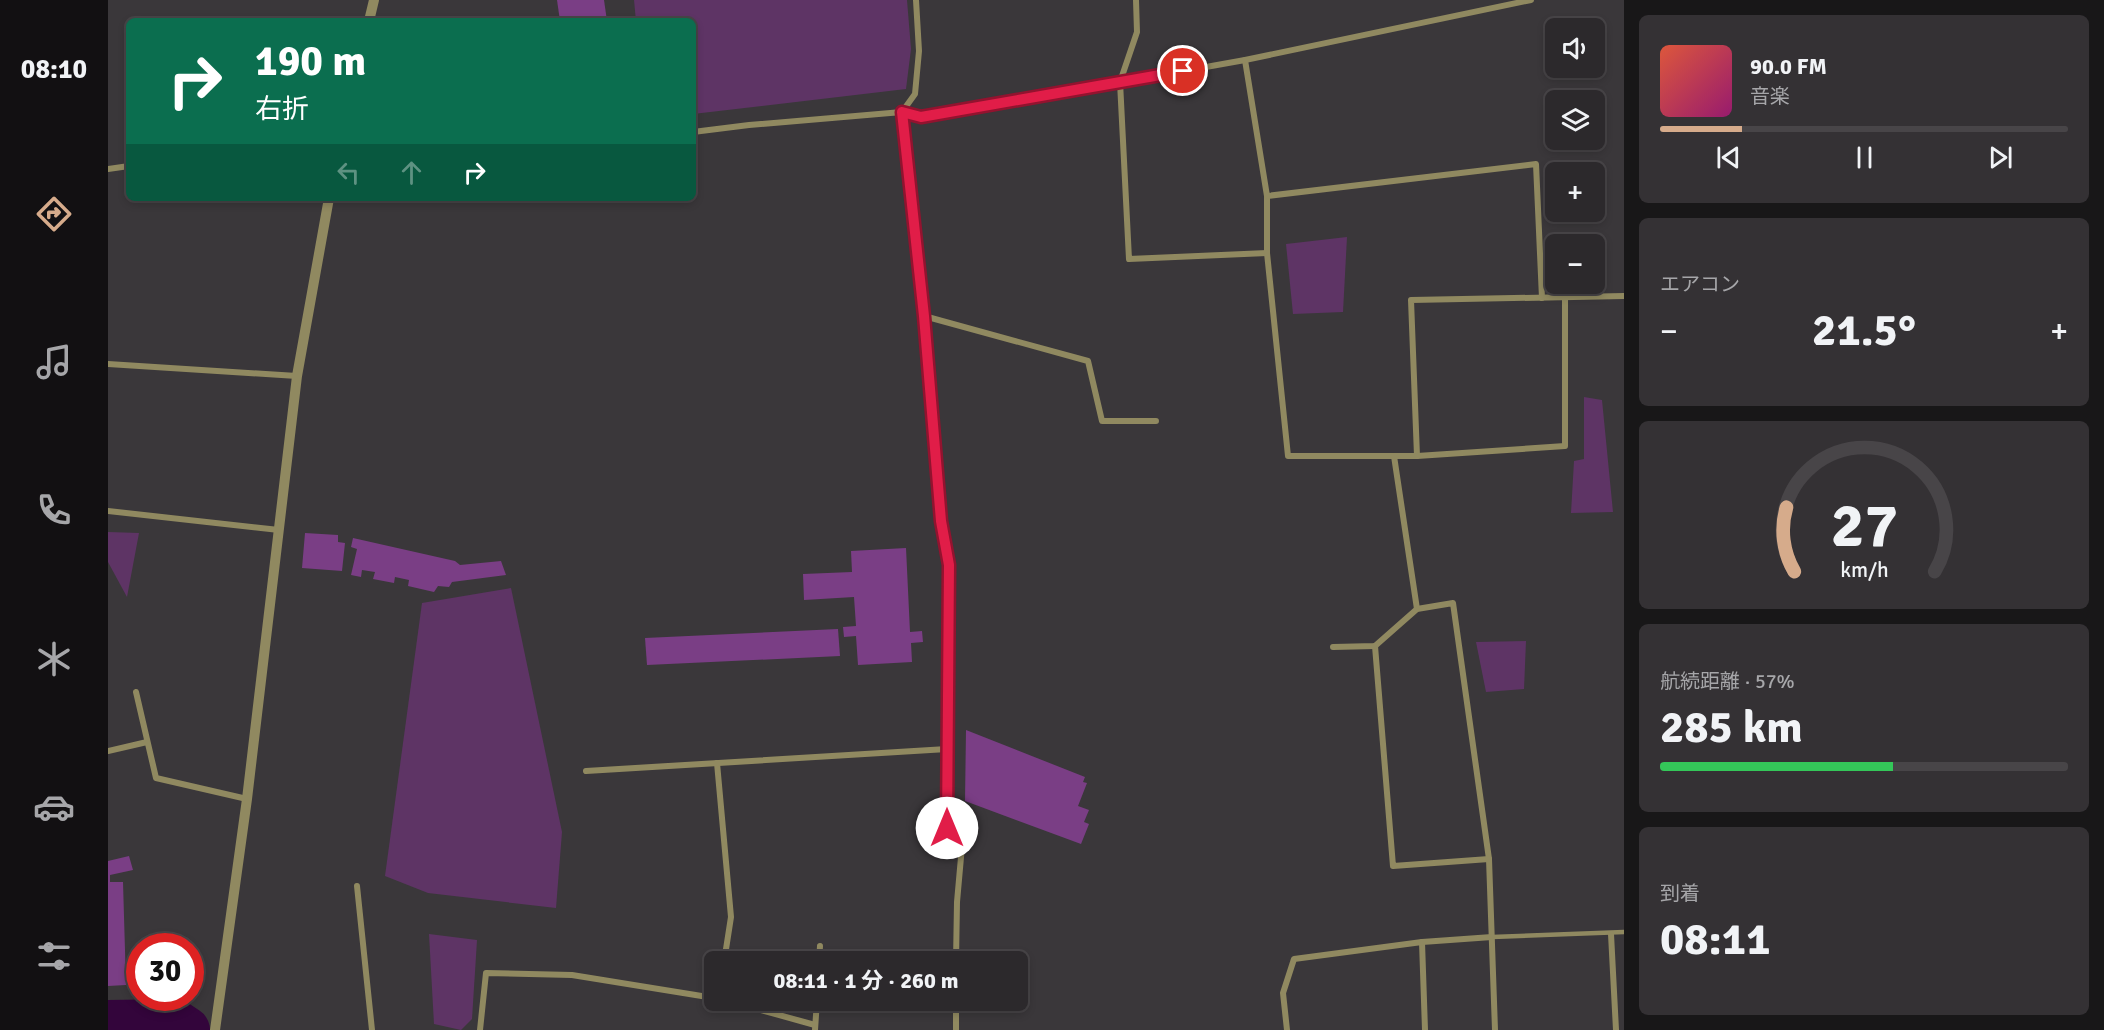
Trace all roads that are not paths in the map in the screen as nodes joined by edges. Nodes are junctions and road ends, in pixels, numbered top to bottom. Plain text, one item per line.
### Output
1 (374, 0) edge
2 (915, 0) edge
3 (1136, 0) edge
4 (1531, 0) edge
5 (370, 18) edge
6 (1245, 60) junction
7 (1120, 82) junction
8 (902, 112) junction
9 (696, 132) edge
10 (126, 166) edge
11 (108, 169) edge
12 (1267, 196) junction
13 (328, 201) edge
14 (1267, 253) junction
15 (1624, 296) edge
16 (1565, 297) junction
17 (1542, 298) junction
18 (924, 316) junction
19 (108, 364) edge
20 (297, 376) junction
21 (1156, 421) dead end
22 (1394, 456) junction
23 (1417, 456) junction
24 (108, 511) edge
25 (279, 530) junction
26 (1417, 609) junction
27 (1374, 646) junction
28 (1333, 647) dead end
29 (136, 692) dead end
30 (147, 742) junction
31 (947, 749) junction
32 (108, 751) edge
33 (717, 763) junction
34 (586, 771) dead end
35 (247, 799) junction
36 (1489, 859) junction
37 (357, 886) dead end
38 (1624, 932) edge
39 (1611, 934) junction
40 (1492, 937) junction
41 (1422, 942) junction
42 (820, 946) dead end
43 (726, 951) edge
44 (820, 951) edge
45 (956, 951) edge
46 (704, 996) edge
47 (760, 1011) edge
48 (816, 1011) edge
49 (956, 1011) edge
50 (815, 1028) edge
51 (215, 1029) edge
52 (372, 1030) edge
53 (480, 1030) edge
54 (956, 1030) edge
55 (1287, 1030) edge
56 (1425, 1030) edge
57 (1495, 1030) edge
58 (1616, 1030) edge

1 - 5 street
2 - 8 street
3 - 7 street
4 - 6 street
6 - 7 street
6 - 12 street
7 - 8 street
7 - 14 street
8 - 9 street
8 - 18 street
10 - 11 street
12 - 14 street
12 - 17 street
13 - 20 street
14 - 22 street
15 - 16 street
16 - 17 street
16 - 23 street
17 - 23 street
18 - 21 street
18 - 31 street
19 - 20 street
20 - 25 street
22 - 23 street
22 - 26 street
24 - 25 street
25 - 35 street
26 - 27 street
26 - 36 street
27 - 28 street
27 - 36 street
29 - 30 street
30 - 32 street
30 - 35 street
31 - 33 street
31 - 45 street
33 - 34 street
33 - 43 street
35 - 51 street
36 - 40 street
37 - 52 street
38 - 39 lane
39 - 40 lane
39 - 58 street
40 - 41 street
40 - 57 street
41 - 55 street
41 - 56 street
42 - 44 street
46 - 53 street
47 - 50 street
48 - 50 street
49 - 54 street

